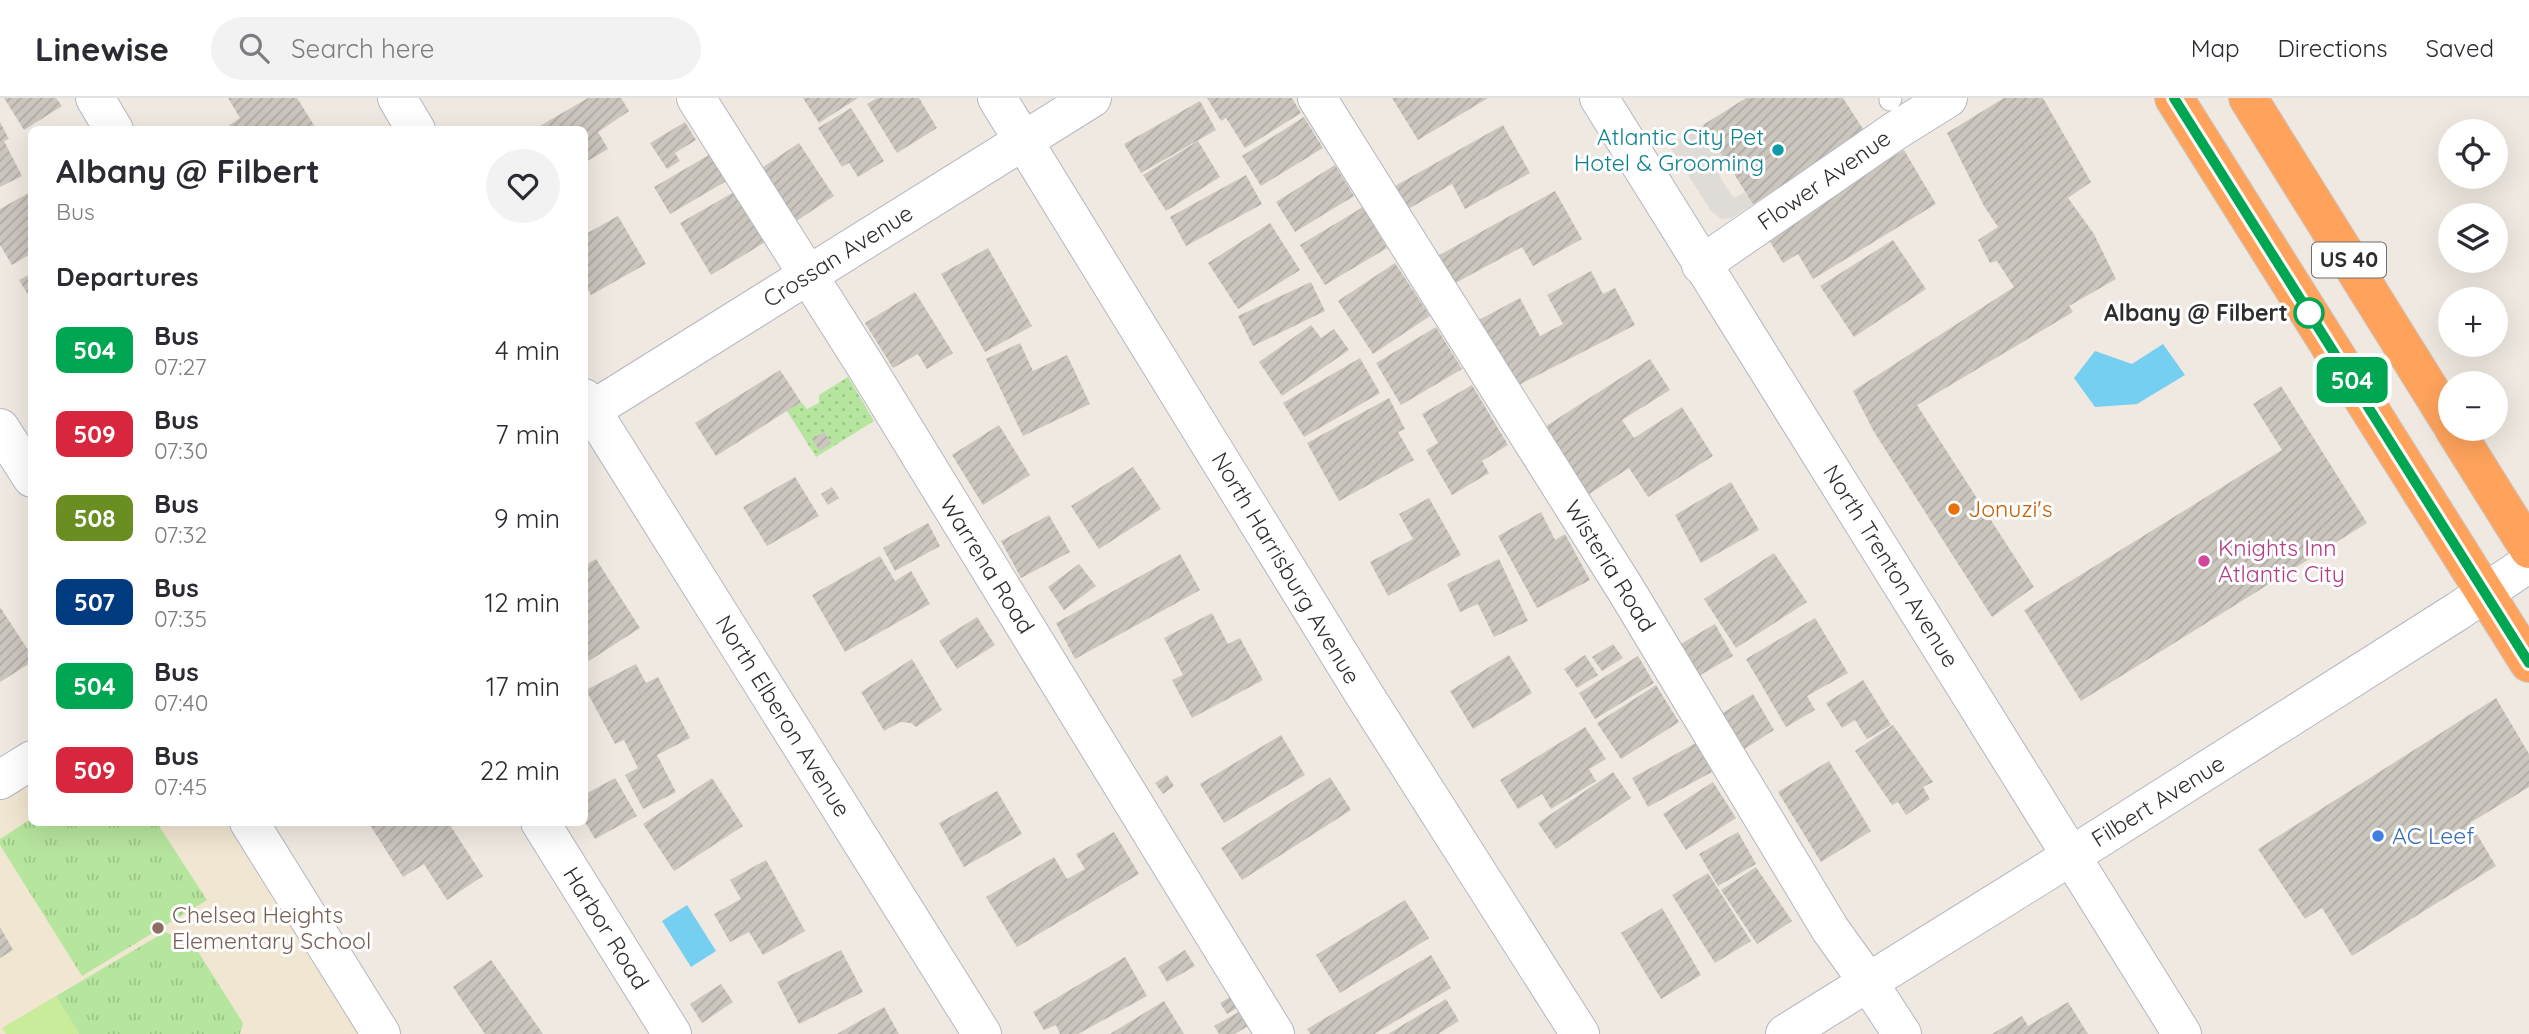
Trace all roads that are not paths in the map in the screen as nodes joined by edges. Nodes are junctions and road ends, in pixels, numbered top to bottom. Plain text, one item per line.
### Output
1 (95, 98) edge
2 (397, 98) edge
3 (696, 98) edge
4 (997, 98) edge
5 (1092, 98) edge
6 (1317, 98) edge
7 (1599, 98) edge
8 (1948, 98) edge
9 (2174, 98) edge
10 (2248, 98) edge
11 (112, 126) edge
12 (414, 126) edge
13 (1024, 139) junction
14 (1701, 265) junction
15 (808, 275) junction
16 (2438, 403) edge
17 (588, 407) edge
18 (588, 410) edge
19 (0, 428) edge
20 (2462, 441) edge
21 (28, 472) edge
22 (2529, 549) edge
23 (2529, 563) edge
24 (2485, 593) junction
25 (2529, 663) edge
26 (28, 762) edge
27 (0, 780) edge
28 (251, 826) edge
29 (542, 826) edge
30 (2071, 856) junction
31 (1868, 982) junction
32 (381, 1034) edge
33 (672, 1034) edge
34 (982, 1034) edge
35 (1275, 1034) edge
36 (1580, 1034) edge
37 (1785, 1034) edge
38 (1902, 1034) edge
39 (2182, 1034) edge

1 - 11 street
2 - 12 street
3 - 15 street, Warrena Road
4 - 13 street, North Harrisburg Avenue
5 - 13 street, Crossan Avenue
6 - 31 street, Wisteria Road
7 - 14 street, North Trenton Avenue
8 - 14 street, Flower Avenue
9 - 24 highway, US 40
10 - 16 highway, US 40
13 - 15 street, Crossan Avenue
13 - 36 street, North Harrisburg Avenue
14 - 30 street, North Trenton Avenue
15 - 17 street, Crossan Avenue
15 - 35 street, Warrena Road
18 - 34 street, North Elberon Avenue
19 - 21 street
20 - 22 highway
23 - 24 street, Filbert Avenue
24 - 25 highway, US 40
24 - 30 street, Filbert Avenue
26 - 27 street
28 - 32 street
29 - 33 street, Harbor Road
30 - 31 street, Filbert Avenue
30 - 39 street, North Trenton Avenue
31 - 37 street, Filbert Avenue
31 - 38 street, Wisteria Road

